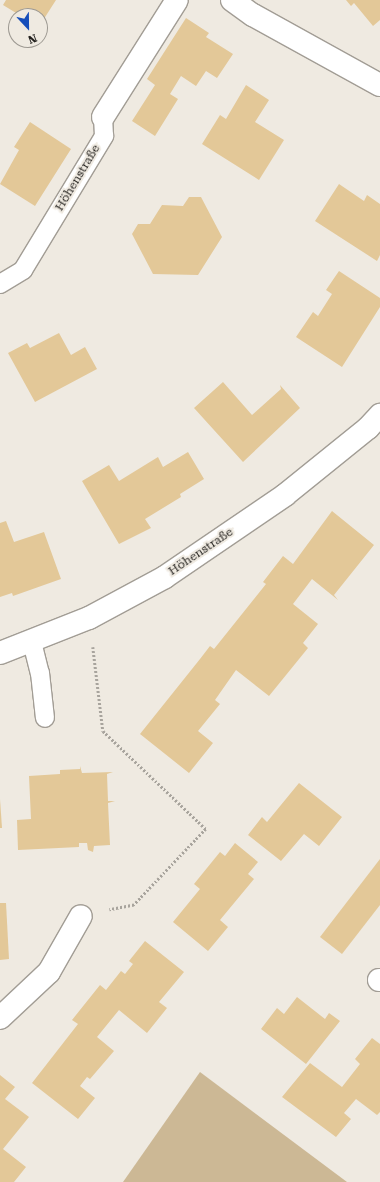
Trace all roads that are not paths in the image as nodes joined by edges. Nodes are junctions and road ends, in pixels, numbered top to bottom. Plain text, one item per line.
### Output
1 (177, 0) edge
2 (232, 0) edge
3 (380, 85) edge
4 (103, 117) joint
5 (0, 284) edge
6 (380, 415) edge
7 (32, 642) junction
8 (0, 653) edge
9 (45, 718) dead end
10 (81, 916) road end
11 (0, 1018) edge

1 - 4 street, Höhenstraße
2 - 3 street
4 - 5 lane, Höhenstraße
6 - 7 street, Höhenstraße
7 - 8 street, Höhenstraße
7 - 9 lane
10 - 11 street

